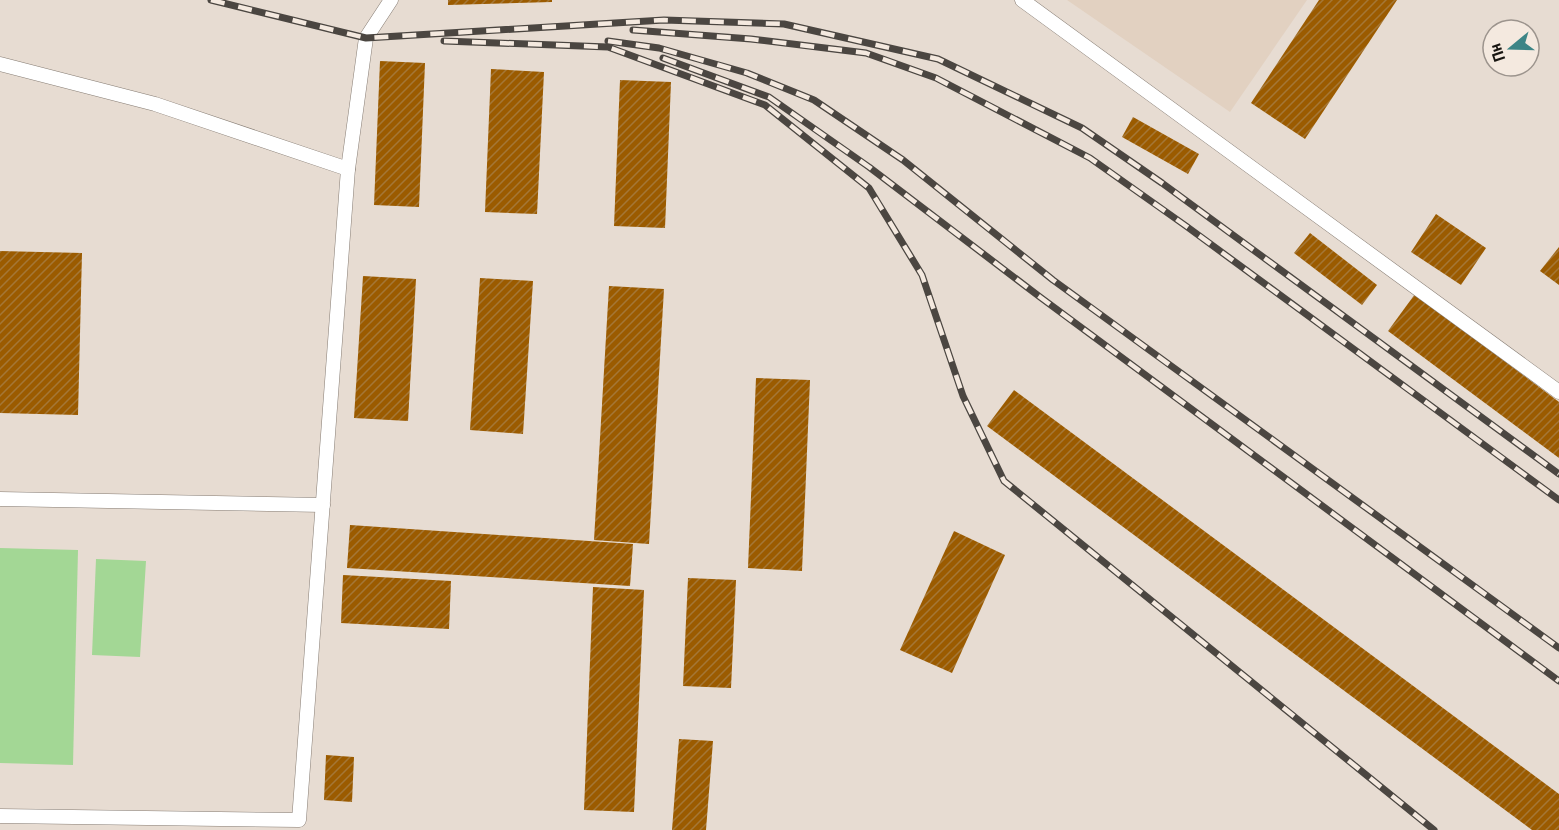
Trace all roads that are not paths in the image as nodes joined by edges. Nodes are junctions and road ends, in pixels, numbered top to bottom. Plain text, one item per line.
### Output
1 (391, 0) edge
2 (1022, 0) edge
3 (0, 64) edge
4 (348, 169) junction
5 (1559, 392) edge
6 (0, 499) edge
7 (323, 505) junction
8 (0, 816) edge

1 - 4 lane
2 - 5 lane
3 - 4 lane
4 - 7 lane
6 - 7 lane
7 - 8 lane

